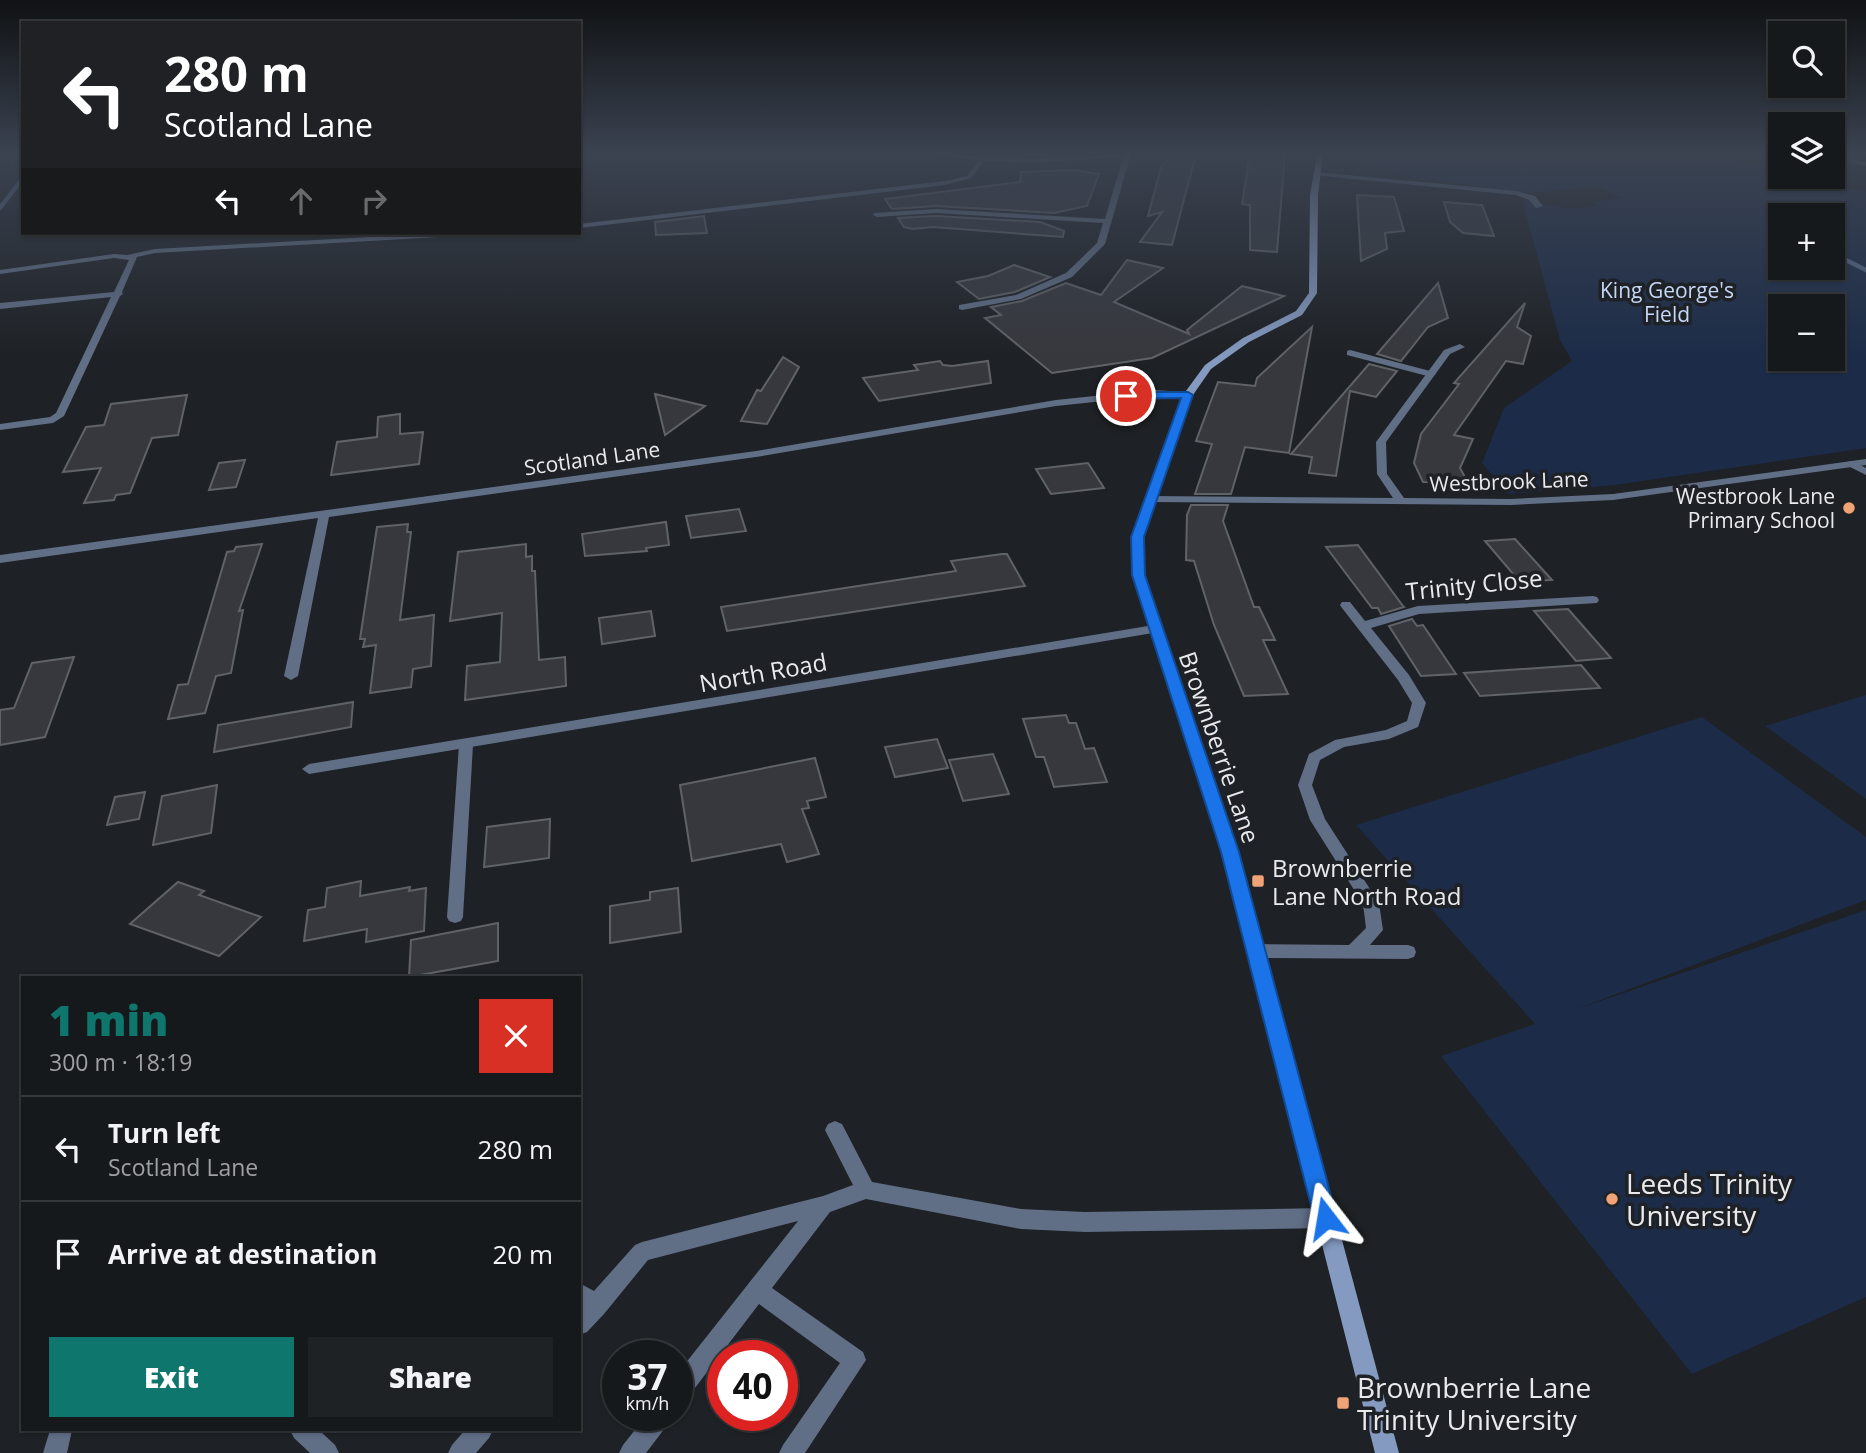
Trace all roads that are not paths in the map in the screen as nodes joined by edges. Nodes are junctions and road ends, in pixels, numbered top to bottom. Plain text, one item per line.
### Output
1 (1108, 221) edge
2 (615, 222) edge
3 (1314, 222) edge
4 (581, 226) edge
5 (440, 235) edge
6 (130, 256) junction
7 (0, 272) edge
8 (119, 295) junction
9 (0, 306) edge
10 (962, 307) dead end
11 (1359, 345) dead end
12 (1460, 347) dead end
13 (1431, 374) junction
14 (1188, 395) junction
15 (0, 427) edge
16 (1866, 462) edge
17 (1853, 464) junction
18 (1866, 472) edge
19 (1150, 499) junction
20 (1401, 502) junction
21 (324, 515) junction
22 (0, 559) edge
23 (1592, 600) dead end
24 (1346, 605) dead end
25 (1362, 626) junction
26 (1154, 629) junction
27 (292, 676) dead end
28 (466, 745) junction
29 (309, 769) dead end
30 (455, 917) dead end
31 (1355, 949) junction
32 (1257, 951) junction
33 (1408, 952) dead end
34 (835, 1130) dead end
35 (866, 1190) junction
36 (822, 1205) junction
37 (1326, 1218) junction
38 (757, 1290) junction
39 (588, 1299) edge
40 (581, 1318) edge
41 (693, 1372) edge
42 (303, 1431) edge
43 (480, 1431) edge
44 (648, 1431) edge
45 (327, 1453) edge
46 (460, 1453) edge
47 (631, 1453) edge
48 (792, 1453) edge
49 (1387, 1453) edge

1 - 10 street
2 - 4 street
3 - 14 street, Brownberrie Lane
5 - 6 street
6 - 7 street
6 - 8 street
8 - 9 street
8 - 15 street
11 - 13 street
12 - 13 street
13 - 20 street
14 - 19 street, Brownberrie Lane
14 - 21 street, Scotland Lane
16 - 17 street, Westbrook Lane
17 - 18 street
17 - 20 street, Westbrook Lane
19 - 20 street, Westbrook Lane
19 - 26 street, Brownberrie Lane
21 - 22 street, Scotland Lane
21 - 27 street
23 - 25 street, Trinity Close
24 - 25 street
25 - 31 street
26 - 28 street, North Road
26 - 32 street, Brownberrie Lane
28 - 29 street, North Road
28 - 30 street
31 - 32 street
31 - 33 street
32 - 37 street, Brownberrie Lane
34 - 35 street
35 - 36 street
35 - 37 street
36 - 38 street
36 - 39 street
37 - 49 street, Brownberrie Lane
38 - 41 street
38 - 48 street
39 - 40 street
42 - 45 street
43 - 46 street
44 - 47 street

